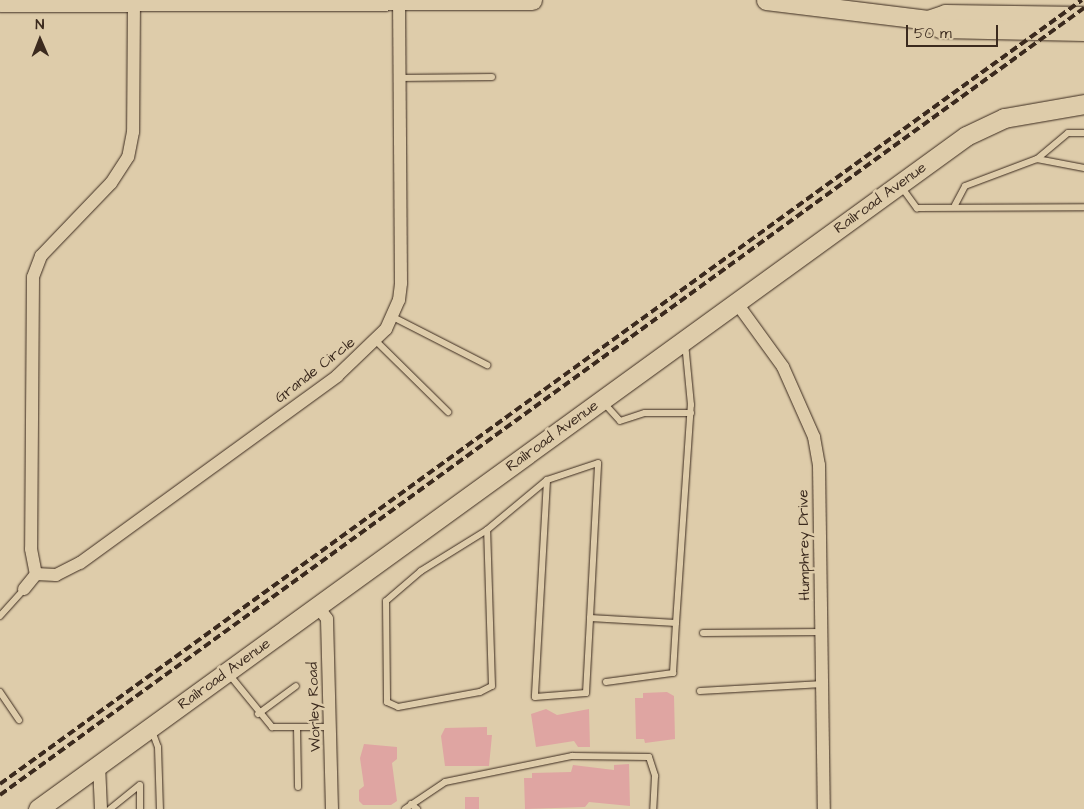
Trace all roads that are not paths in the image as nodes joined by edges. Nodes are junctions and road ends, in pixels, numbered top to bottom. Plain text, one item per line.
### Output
1 (134, 0) edge
2 (532, 0) edge
3 (766, 0) edge
4 (0, 2) edge
5 (399, 3) junction
6 (1084, 16) edge
7 (928, 20) junction
8 (1084, 31) edge
9 (492, 77) dead end
10 (401, 78) junction
11 (1084, 104) edge
12 (1084, 133) edge
13 (1037, 159) junction
14 (1084, 168) edge
15 (900, 184) junction
16 (955, 205) junction
17 (1084, 207) edge
18 (736, 302) junction
19 (393, 317) junction
20 (685, 340) junction
21 (377, 342) junction
22 (488, 365) dead end
23 (602, 400) junction
24 (448, 412) dead end
25 (691, 413) junction
26 (547, 480) junction
27 (487, 530) junction
28 (36, 574) junction
29 (24, 589) joint
30 (318, 607) junction
31 (0, 616) edge
32 (590, 618) junction
33 (676, 623) junction
34 (822, 632) junction
35 (703, 633) dead end
36 (228, 672) junction
37 (606, 682) dead end
38 (823, 684) junction
39 (296, 686) dead end
40 (700, 691) dead end
41 (0, 692) edge
42 (258, 714) junction
43 (19, 720) dead end
44 (151, 727) junction
45 (297, 727) junction
46 (331, 727) junction
47 (98, 765) junction
48 (298, 787) dead end
49 (411, 804) junction
50 (41, 808) edge
51 (101, 809) edge
52 (110, 809) edge
53 (140, 809) edge
54 (160, 809) edge
55 (332, 809) edge
56 (405, 809) edge
57 (417, 809) edge
58 (653, 809) edge
59 (824, 809) edge

1 - 4 main road
1 - 5 main road
1 - 28 street
2 - 5 main road
3 - 7 main road
5 - 10 street, Grande Circle
6 - 7 main road
7 - 8 main road
9 - 10 lane
10 - 19 street, Grande Circle
11 - 15 main road, Railroad Avenue
12 - 13 lane
13 - 14 lane
13 - 16 lane
15 - 16 lane
15 - 18 main road, Railroad Avenue
16 - 17 lane
18 - 20 main road, Railroad Avenue
18 - 34 street, Humphrey Drive
19 - 21 street, Grande Circle
19 - 22 lane
20 - 23 main road, Railroad Avenue
20 - 25 lane
21 - 24 lane
21 - 28 street, Grande Circle
23 - 25 lane
23 - 30 main road, Railroad Avenue
25 - 33 lane
26 - 27 lane
26 - 32 lane
26 - 32 lane
27 - 27 lane
28 - 29 street
29 - 31 lane
30 - 36 main road, Railroad Avenue
30 - 46 street, Worley Road
32 - 33 lane
33 - 37 lane
34 - 35 lane
34 - 38 street, Humphrey Drive
36 - 42 lane
36 - 44 main road, Railroad Avenue
38 - 40 lane
38 - 59 street, Humphrey Drive
39 - 42 lane
41 - 43 lane
42 - 45 lane
44 - 47 main road, Railroad Avenue
44 - 54 lane
45 - 46 lane
45 - 48 lane
46 - 55 street, Worley Road
47 - 50 main road, Railroad Avenue
47 - 51 street
49 - 56 lane
49 - 57 lane
49 - 58 lane
52 - 53 lane

